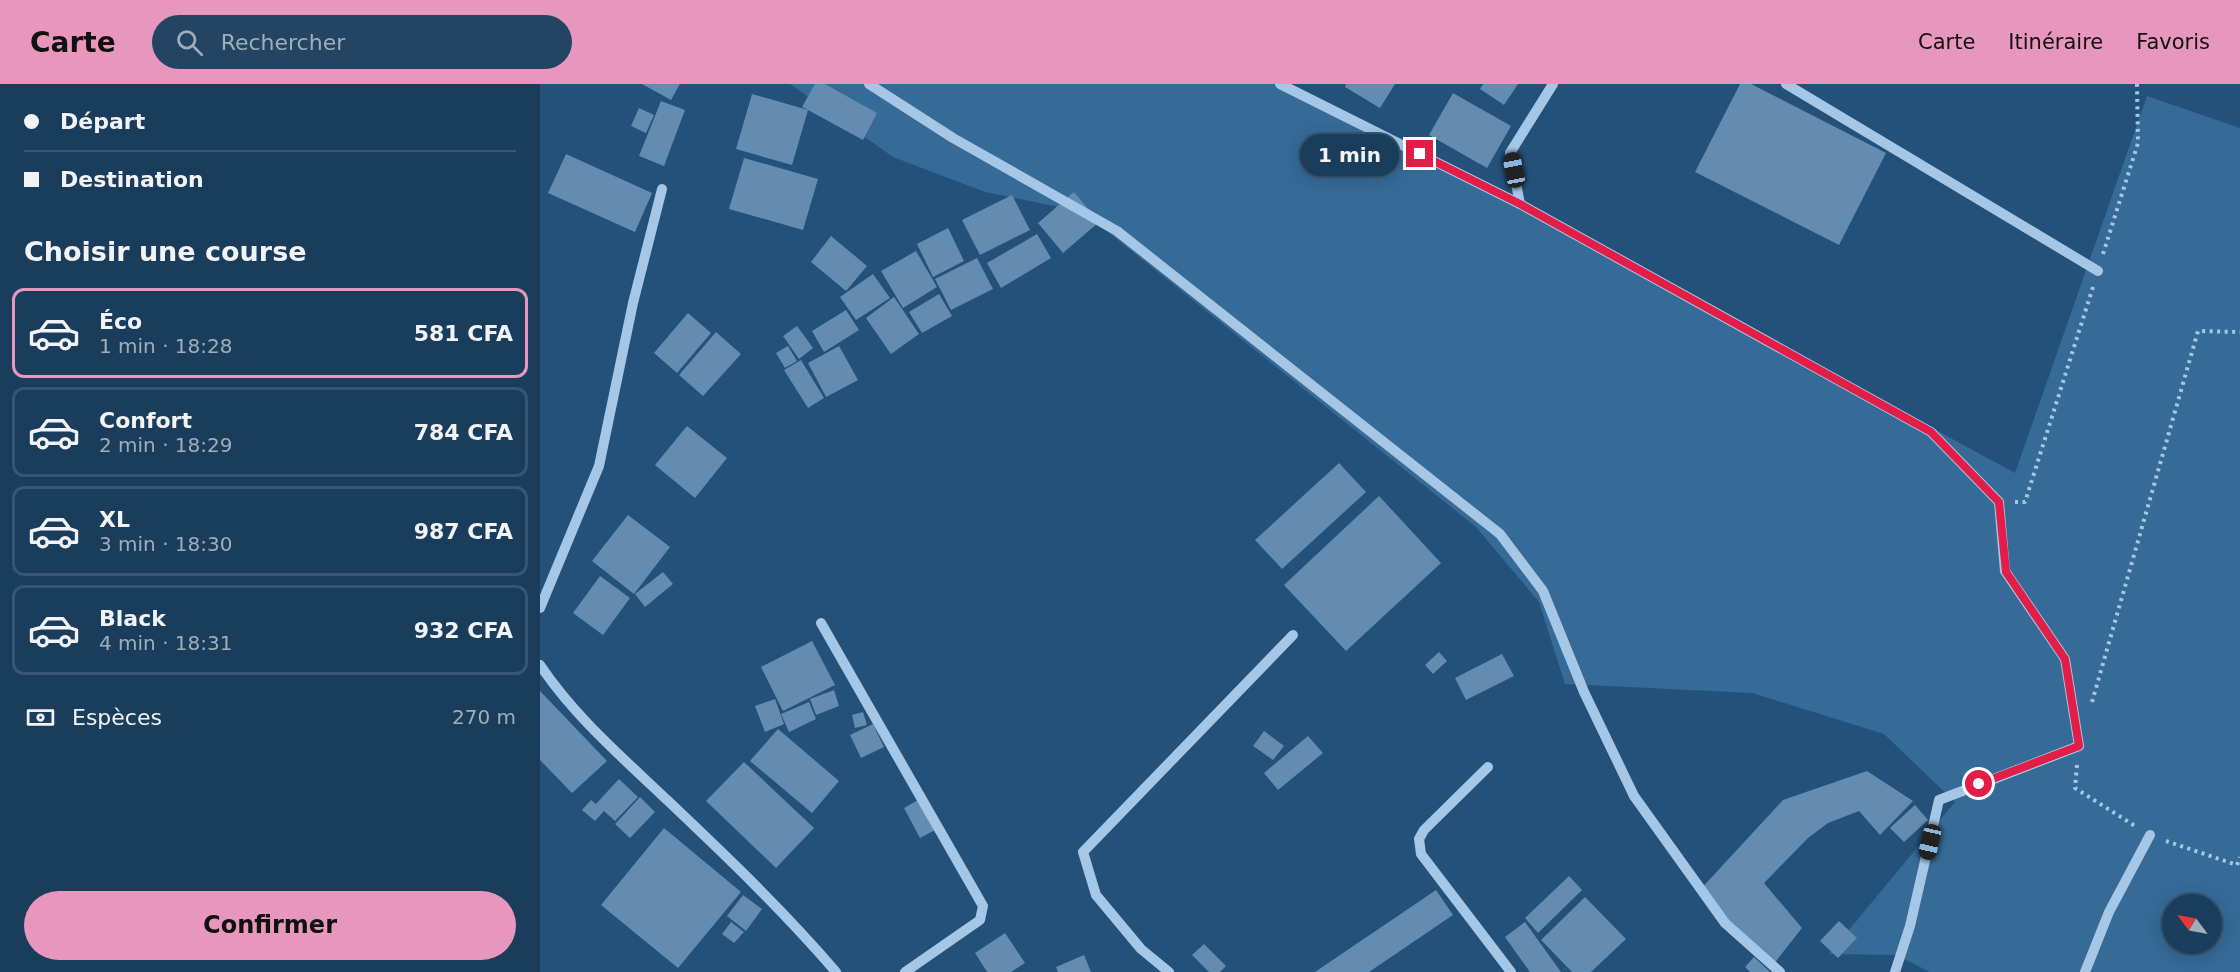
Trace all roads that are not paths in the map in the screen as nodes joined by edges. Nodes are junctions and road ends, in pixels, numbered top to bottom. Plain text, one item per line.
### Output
1 (869, 84) edge
2 (1281, 84) edge
3 (1553, 84) edge
4 (1786, 84) edge
5 (662, 189) dead end
6 (1520, 204) junction
7 (2098, 271) road end
8 (540, 607) edge
9 (821, 622) dead end
10 (1293, 635) dead end
11 (540, 665) edge
12 (1488, 767) dead end
13 (2150, 835) dead end
14 (836, 972) edge
15 (905, 972) edge
16 (1169, 972) edge
17 (1511, 972) edge
18 (1780, 972) edge
19 (1895, 972) edge
20 (2085, 972) edge

1 - 18 street
2 - 6 street
3 - 6 street
4 - 7 street
5 - 8 street
6 - 19 street
9 - 15 street
10 - 16 street
11 - 14 street
12 - 17 street
13 - 20 street

